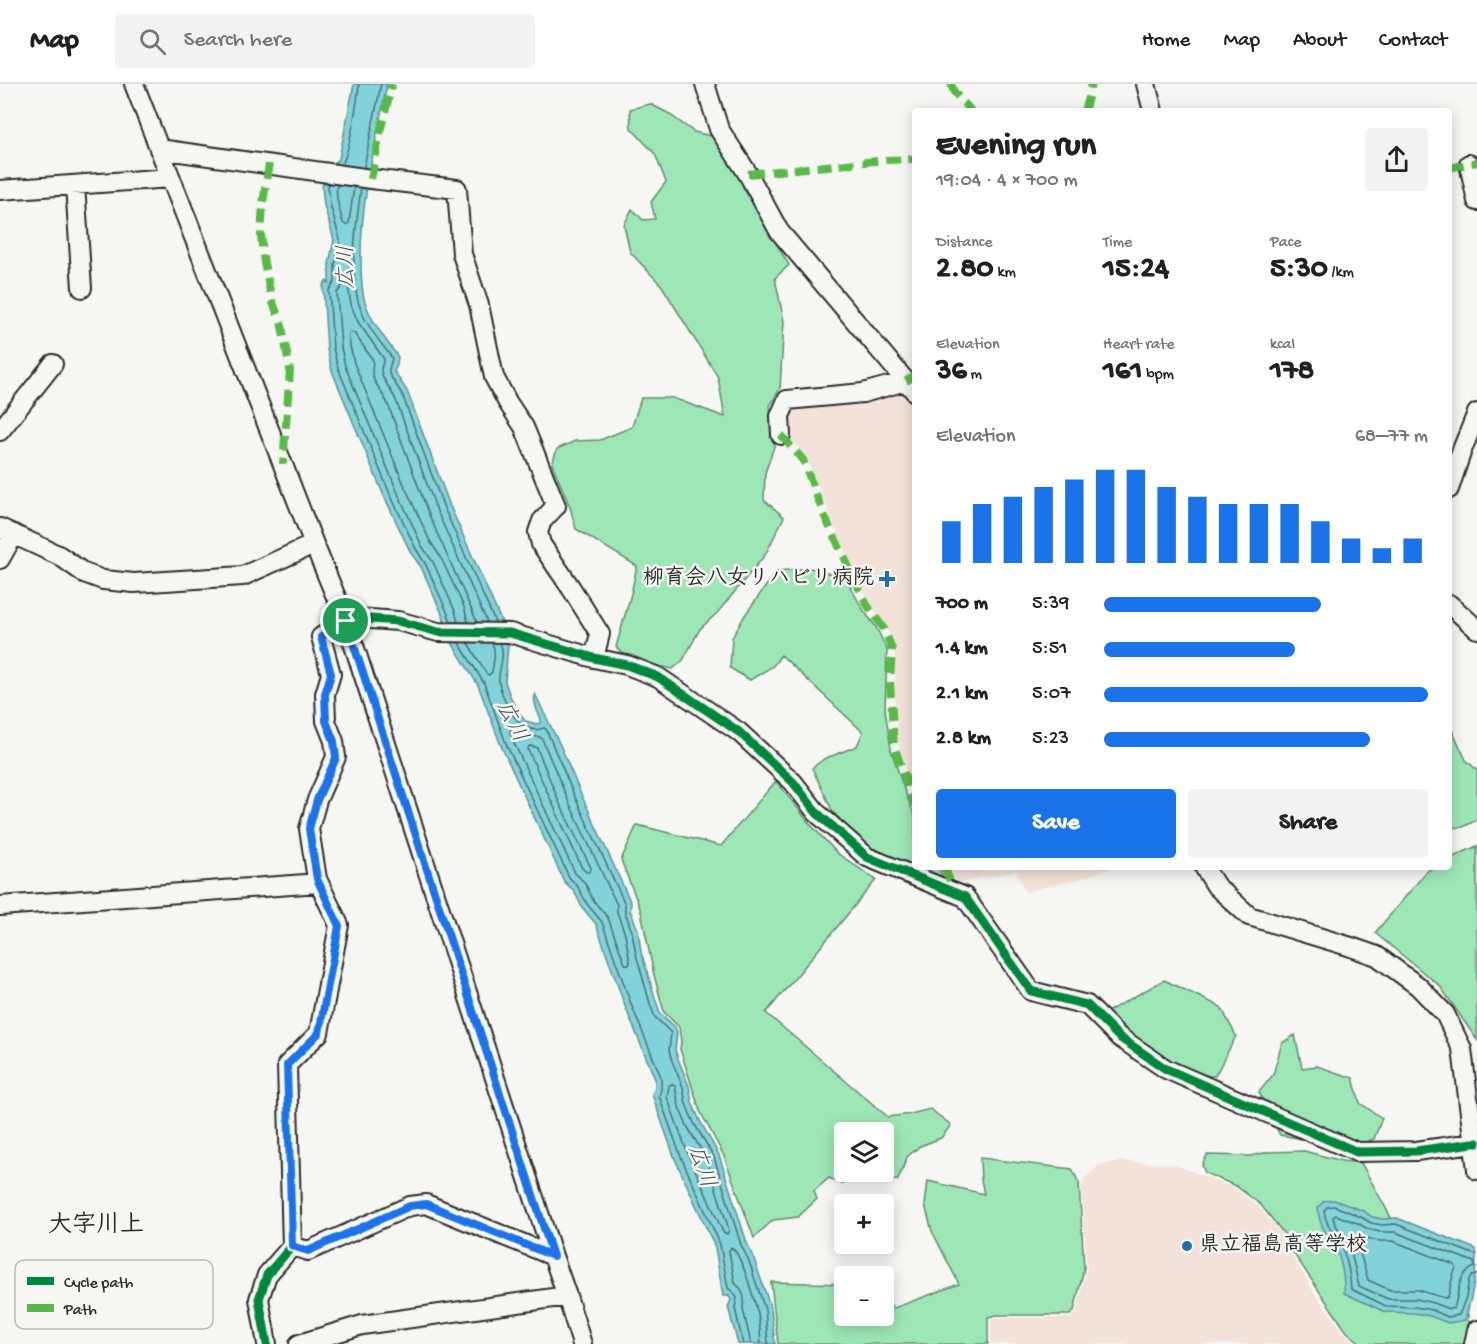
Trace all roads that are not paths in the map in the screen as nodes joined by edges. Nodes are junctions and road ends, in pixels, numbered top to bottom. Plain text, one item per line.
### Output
1 (134, 84) edge
2 (705, 84) edge
3 (1146, 84) edge
4 (1152, 108) edge
5 (159, 149) junction
6 (1469, 164) dead end
7 (171, 178) junction
8 (75, 185) junction
9 (0, 190) edge
10 (1477, 201) edge
11 (82, 288) dead end
12 (53, 364) dead end
13 (911, 387) edge
14 (1477, 413) edge
15 (0, 431) edge
16 (781, 435) dead end
17 (1469, 454) edge
18 (1452, 484) edge
19 (7, 531) edge
20 (314, 544) junction
21 (0, 559) edge
22 (1452, 607) edge
23 (346, 621) junction
24 (1477, 629) edge
25 (594, 658) junction
26 (1206, 870) edge
27 (319, 882) junction
28 (0, 906) edge
29 (1475, 1143) edge
30 (1477, 1170) edge
31 (292, 1246) junction
32 (553, 1256) junction
33 (567, 1296) junction
34 (1477, 1330) edge
35 (267, 1344) edge
36 (299, 1344) edge
37 (582, 1344) edge
38 (1474, 1344) edge

1 - 5 street
2 - 13 street
3 - 4 street
5 - 7 street
5 - 25 street
6 - 10 street
7 - 8 street
7 - 20 street
8 - 9 street
8 - 11 street
12 - 15 street
13 - 16 street
14 - 17 street
17 - 18 street
19 - 20 street
19 - 21 street
20 - 23 street
22 - 24 street
23 - 25 street
23 - 27 street
23 - 32 street
25 - 29 street
26 - 29 street
27 - 28 street
27 - 31 street
29 - 30 street
31 - 32 street
31 - 35 street
32 - 33 street
33 - 36 street
33 - 37 street
34 - 38 street

